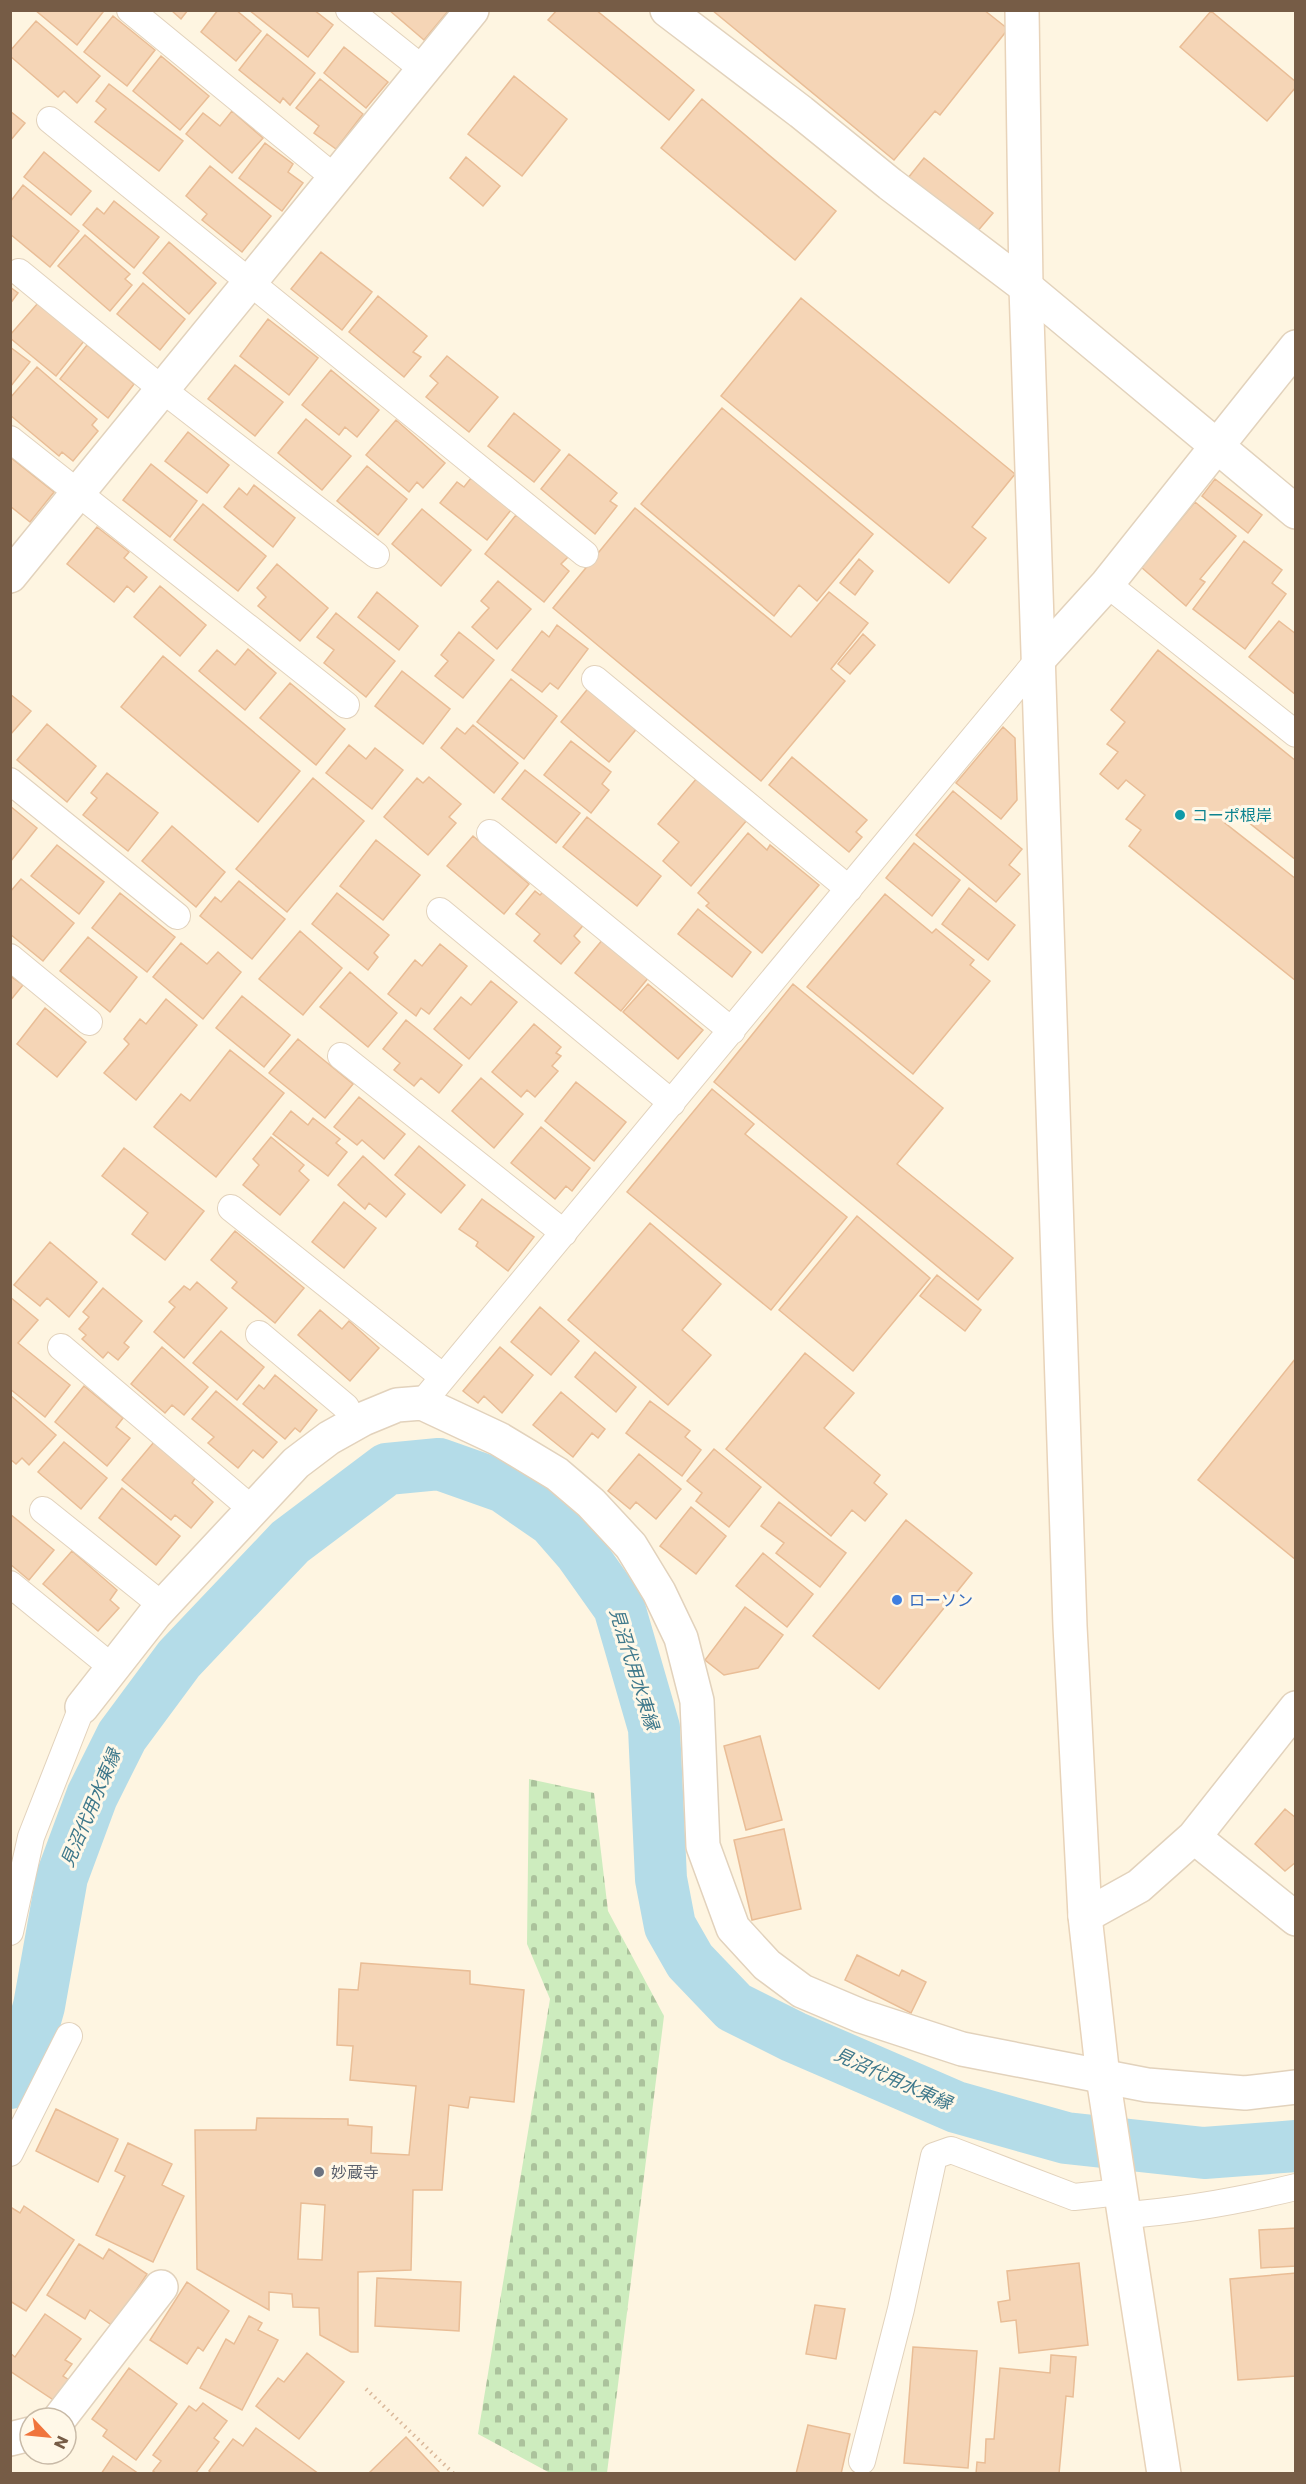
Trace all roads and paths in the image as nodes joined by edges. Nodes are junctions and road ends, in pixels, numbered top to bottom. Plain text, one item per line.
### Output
1 (129, 10) edge
2 (349, 10) edge
3 (472, 10) edge
4 (667, 10) edge
5 (1022, 10) edge
6 (424, 70) junction
7 (50, 120) dead end
8 (335, 178) junction
9 (19, 272) dead end
10 (251, 282) junction
11 (1026, 287) junction
12 (1296, 347) edge
13 (163, 390) junction
14 (10, 439) edge
15 (1218, 448) junction
16 (78, 493) junction
17 (1296, 512) edge
18 (585, 554) dead end
19 (376, 555) dead end
20 (10, 576) edge
21 (1107, 584) junction
22 (1040, 659) junction
23 (595, 680) dead end
24 (346, 705) dead end
25 (1296, 734) edge
26 (10, 781) edge
27 (490, 833) dead end
28 (849, 889) junction
29 (440, 911) dead end
30 (177, 916) dead end
31 (10, 957) edge
32 (89, 1022) dead end
33 (732, 1031) junction
34 (341, 1056) dead end
35 (672, 1103) junction
36 (231, 1208) dead end
37 (564, 1233) junction
38 (259, 1334) dead end
39 (62, 1347) dead end
40 (443, 1377) junction
41 (422, 1403) junction
42 (354, 1423) junction
43 (43, 1510) dead end
44 (253, 1510) junction
45 (10, 1584) edge
46 (163, 1606) junction
47 (113, 1668) junction
48 (82, 1707) joint
49 (1296, 1708) edge
50 (1194, 1837) junction
51 (1085, 1916) junction
52 (1296, 1919) edge
53 (10, 1932) edge
54 (69, 2036) dead end
55 (1103, 2077) junction
56 (1296, 2087) edge
57 (10, 2152) edge
58 (1296, 2187) edge
59 (1121, 2195) junction
60 (161, 2287) dead end
61 (366, 2389) dead end
62 (69, 2406) edge
63 (862, 2461) dead end
64 (454, 2474) edge
65 (1164, 2474) edge

1 - 8 lane
2 - 6 lane
3 - 6 street
4 - 11 street
5 - 11 street
6 - 8 street
7 - 10 lane
8 - 10 street
9 - 13 lane
10 - 13 street
10 - 18 lane
11 - 15 street
11 - 22 street
12 - 15 street
13 - 16 street
13 - 19 lane
14 - 16 lane
15 - 17 street
15 - 21 street
16 - 20 street
16 - 24 lane
21 - 22 street
21 - 25 lane
22 - 28 lane
22 - 51 street
23 - 28 lane
26 - 30 lane
27 - 33 lane
28 - 33 lane
29 - 35 lane
31 - 32 lane
33 - 35 lane
34 - 37 lane
35 - 37 lane
36 - 40 lane
37 - 40 lane
38 - 42 lane
39 - 44 lane
40 - 41 lane
41 - 42 street
41 - 55 street
42 - 44 street
43 - 46 lane
44 - 46 street
45 - 47 lane
46 - 47 street
47 - 48 street
48 - 53 lane
49 - 50 street
50 - 51 street
50 - 52 street
51 - 55 street
54 - 57 lane
55 - 56 street
55 - 59 street
58 - 59 lane
59 - 63 lane
59 - 65 street
60 - 62 street
61 - 64 path

